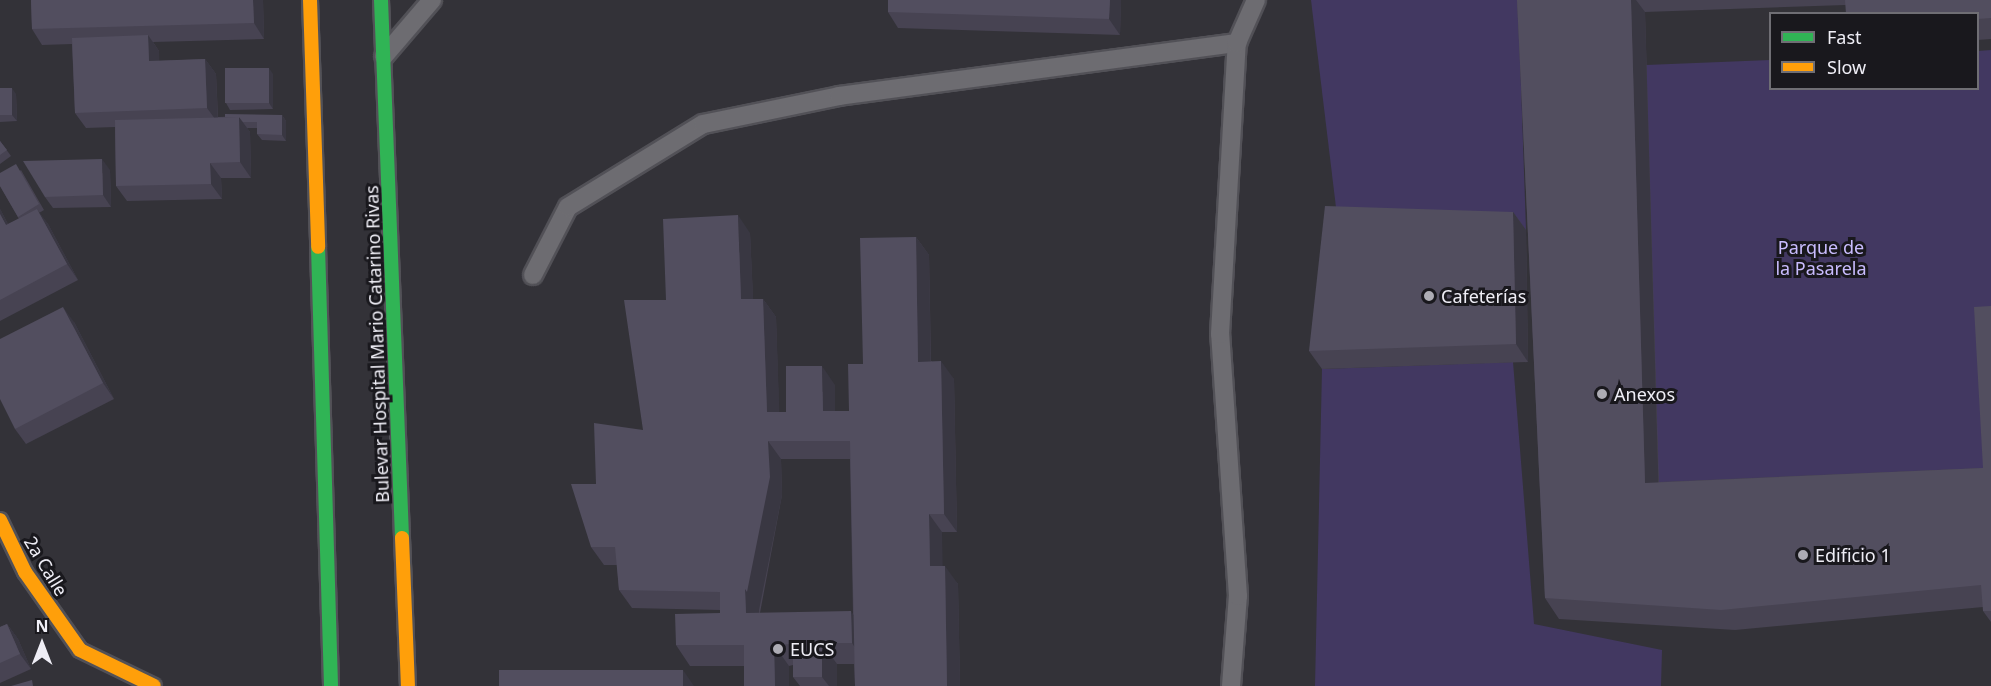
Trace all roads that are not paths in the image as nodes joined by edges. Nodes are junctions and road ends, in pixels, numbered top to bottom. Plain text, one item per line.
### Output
1 (310, 0) edge
2 (381, 0) edge
3 (432, 0) edge
4 (1256, 0) edge
5 (1237, 43) junction
6 (384, 56) junction
7 (533, 275) dead end
8 (0, 520) edge
9 (154, 686) edge
10 (331, 686) edge
11 (408, 686) edge
12 (1231, 686) edge

1 - 10 main road
2 - 6 main road, Bulevar Hospital Mario Catarino Rivas
3 - 6 lane
4 - 5 lane
5 - 7 lane
5 - 12 lane
6 - 11 main road, Bulevar Hospital Mario Catarino Rivas
8 - 9 main road, 2a Calle

